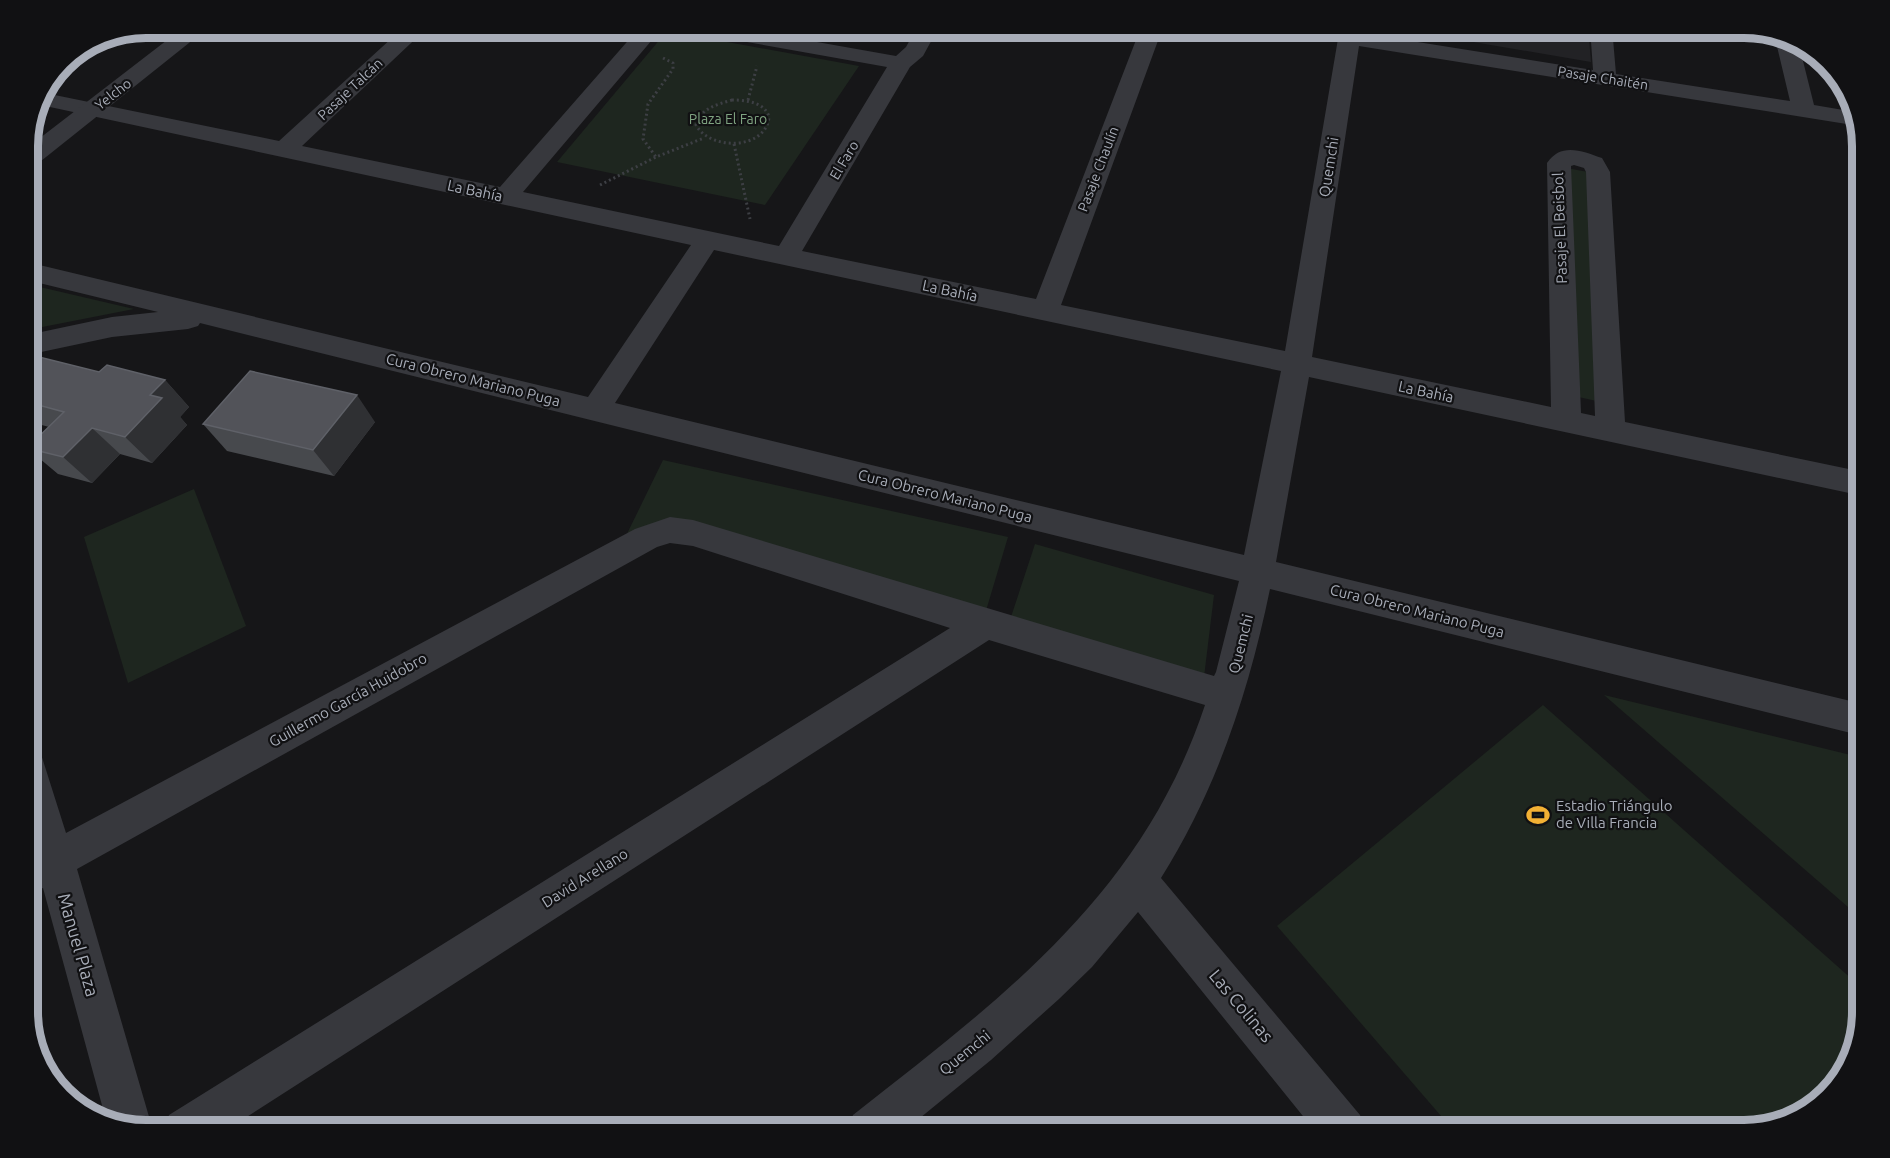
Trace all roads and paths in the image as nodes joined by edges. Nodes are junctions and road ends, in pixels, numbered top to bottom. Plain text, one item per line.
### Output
1 (184, 38) edge
2 (405, 38) edge
3 (643, 38) edge
4 (759, 38) edge
5 (922, 38) edge
6 (1148, 38) edge
7 (1350, 38) edge
8 (1383, 38) edge
9 (1602, 38) edge
10 (765, 39) junction
11 (1788, 47) edge
12 (634, 48) junction
13 (901, 63) junction
14 (1605, 79) junction
15 (48, 100) edge
16 (748, 100) junction
17 (92, 110) junction
18 (1804, 110) junction
19 (1848, 117) edge
20 (704, 138) junction
21 (734, 144) junction
22 (284, 150) junction
23 (38, 152) edge
24 (656, 157) junction
25 (505, 197) junction
26 (555, 208) junction
27 (707, 240) junction
28 (757, 250) junction
29 (786, 256) junction
30 (38, 274) edge
31 (1045, 311) junction
32 (216, 317) junction
33 (38, 343) edge
34 (1297, 364) junction
35 (595, 410) junction
36 (1566, 421) junction
37 (1611, 430) junction
38 (1852, 482) edge
39 (1257, 572) junction
40 (985, 624) junction
41 (1227, 696) junction
42 (1852, 717) edge
43 (38, 852) edge
44 (40, 868) edge
45 (1137, 880) junction
46 (127, 1119) edge
47 (202, 1120) edge
48 (883, 1120) edge
49 (1335, 1120) edge

1 - 17 street, Yelcho
2 - 22 street, Pasaje Talcán
3 - 12 street
4 - 10 street
5 - 13 street, El Faro
6 - 31 street, Pasaje Chaulín
7 - 34 street, Quemchi
8 - 14 street, Pasaje Chaitén
9 - 14 street
10 - 13 street
10 - 16 path
11 - 18 street
12 - 24 path
12 - 25 street
13 - 29 street, El Faro
14 - 18 street, Pasaje Chaitén
15 - 17 street, La Bahía
16 - 20 path
16 - 21 path
17 - 22 street, La Bahía
17 - 23 street, Yelcho
18 - 19 street, Pasaje Chaitén
20 - 21 path
20 - 24 path
21 - 28 path
22 - 25 street, La Bahía
24 - 26 path
25 - 26 street, La Bahía
26 - 27 street, La Bahía
27 - 28 street, La Bahía
27 - 35 street
28 - 29 street, La Bahía
29 - 31 street, La Bahía
30 - 32 street, Cura Obrero Mariano Puga
31 - 34 street, La Bahía
32 - 33 street
32 - 35 street, Cura Obrero Mariano Puga
34 - 36 street, La Bahía
34 - 39 street, Quemchi
35 - 39 street, Cura Obrero Mariano Puga
36 - 37 street, La Bahía
36 - 37 street, Pasaje El Beisbol
37 - 38 street, La Bahía
39 - 41 street, Quemchi
39 - 42 street, Cura Obrero Mariano Puga
40 - 41 street
40 - 44 street, Guillermo García Huidobro
40 - 47 street, David Arellano
41 - 45 street, Quemchi
43 - 44 street, Manuel Plaza
44 - 46 street, Manuel Plaza
45 - 48 street, Quemchi
45 - 49 street, Las Colinas

